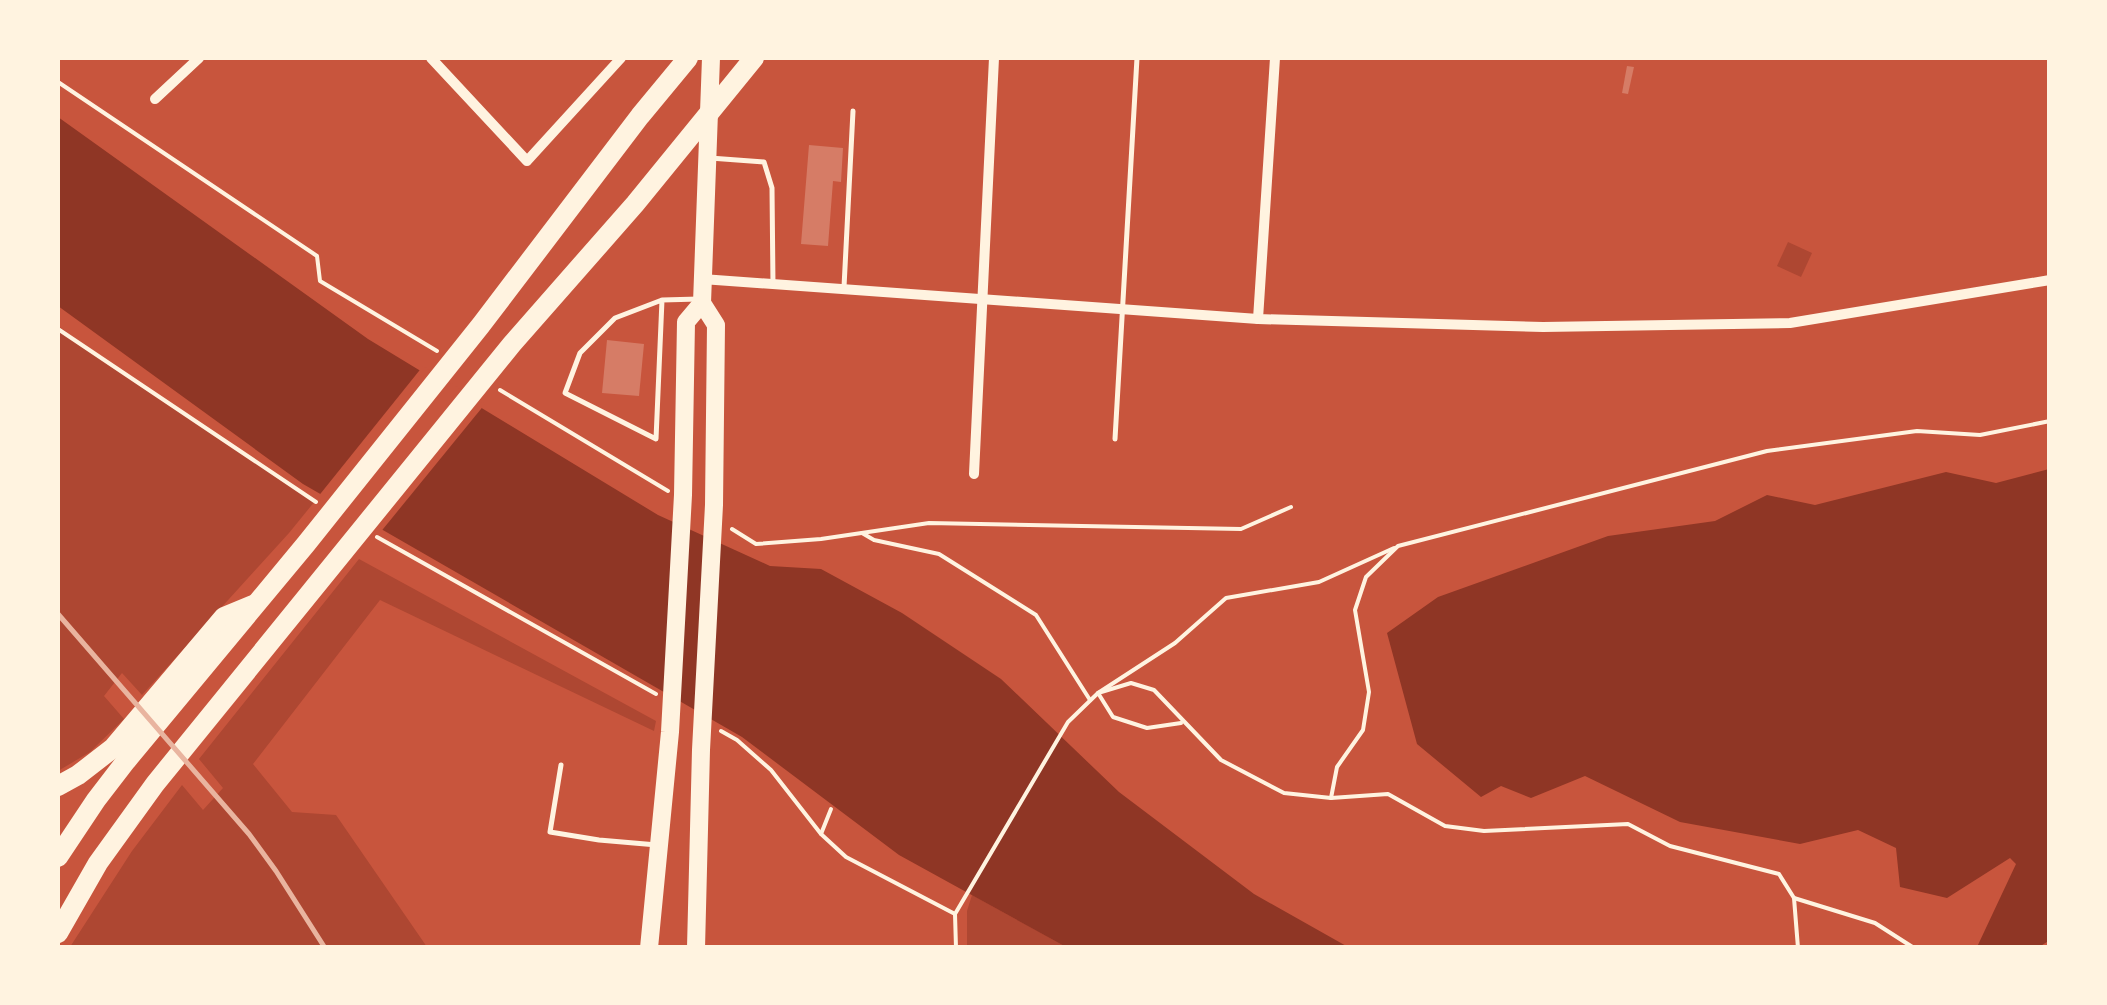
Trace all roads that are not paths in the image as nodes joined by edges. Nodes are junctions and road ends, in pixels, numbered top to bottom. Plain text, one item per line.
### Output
1 (200, 58) edge
2 (431, 58) edge
3 (621, 58) edge
4 (688, 58) edge
5 (711, 58) edge
6 (754, 58) edge
7 (994, 58) edge
8 (1137, 58) edge
9 (1275, 58) edge
10 (154, 99) dead end
11 (853, 111) dead end
12 (707, 158) junction
13 (702, 279) junction
14 (2050, 280) edge
15 (774, 284) junction
16 (844, 290) junction
17 (662, 300) junction
18 (982, 300) junction
19 (702, 301) junction
20 (1123, 309) junction
21 (1258, 319) junction
22 (1115, 439) dead end
23 (974, 474) dead end
24 (255, 605) junction
25 (560, 765) dead end
26 (58, 786) edge
27 (660, 845) junction
28 (58, 858) edge
29 (58, 932) edge
30 (649, 948) edge
31 (696, 948) edge

1 - 10 street
2 - 3 street
4 - 24 highway
5 - 12 main road
6 - 29 highway
7 - 18 street
8 - 20 lane
9 - 21 street
11 - 16 lane
12 - 13 main road
12 - 15 lane
13 - 15 street
13 - 19 main road
14 - 21 street
15 - 16 street
16 - 18 street
17 - 17 lane
17 - 19 lane
18 - 20 street
18 - 23 street
19 - 27 main road
19 - 31 main road
20 - 21 street
20 - 22 lane
24 - 26 highway
24 - 28 highway
25 - 27 lane
27 - 30 main road

